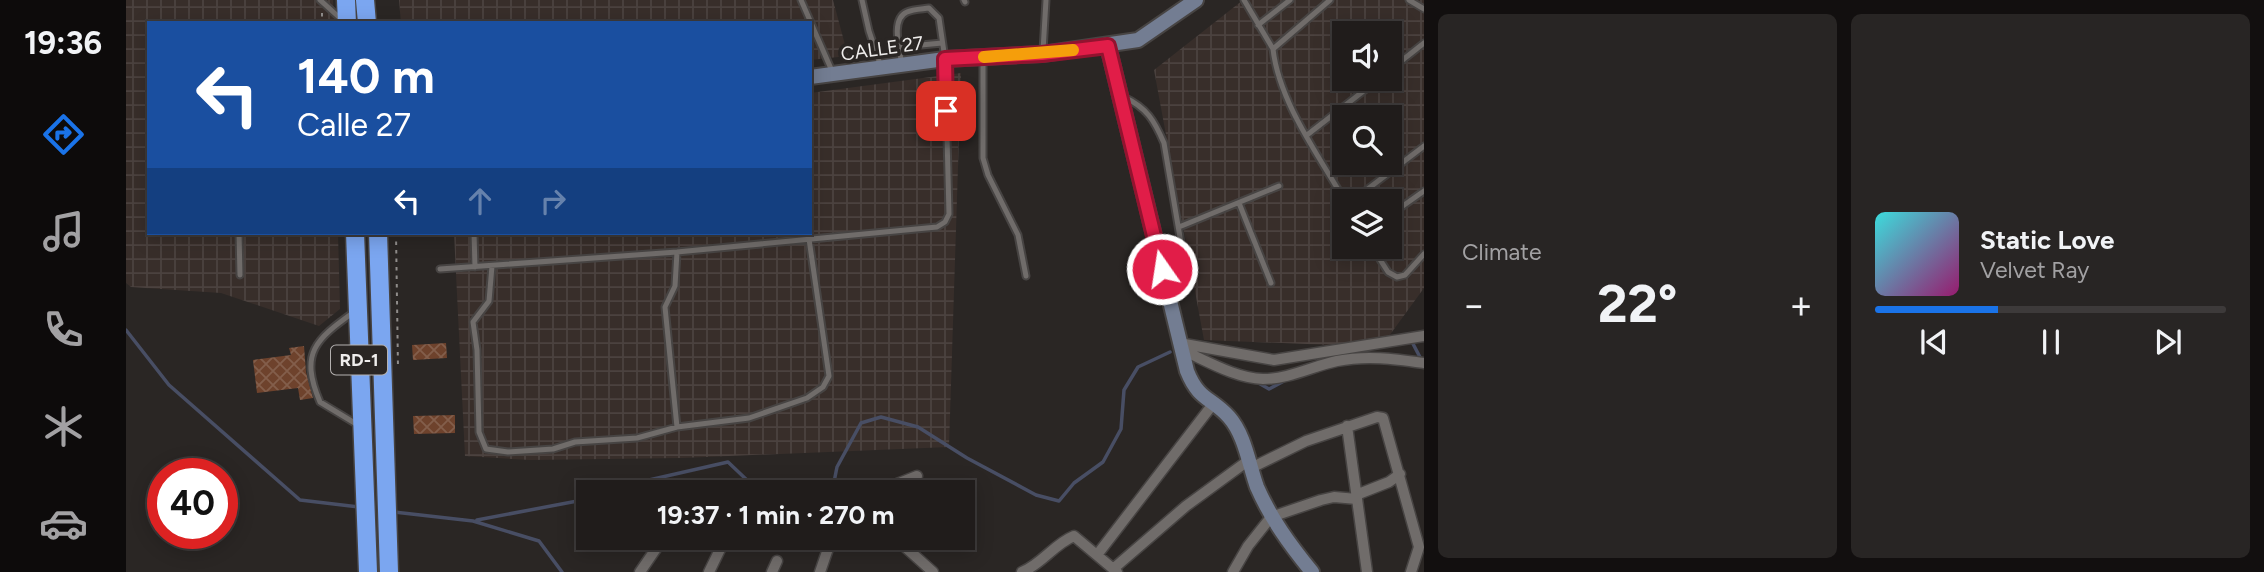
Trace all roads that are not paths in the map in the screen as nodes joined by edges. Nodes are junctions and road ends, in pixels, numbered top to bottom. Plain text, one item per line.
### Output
1 (320, 0) edge
2 (346, 0) edge
3 (801, 0) edge
4 (862, 0) edge
5 (1046, 0) edge
6 (1196, 0) edge
7 (1244, 0) edge
8 (1290, 0) edge
9 (1330, 0) edge
10 (1409, 0) edge
11 (1424, 9) edge
12 (344, 21) edge
13 (346, 21) edge
14 (810, 21) edge
15 (812, 25) edge
16 (1258, 25) junction
17 (942, 43) junction
18 (1424, 43) edge
19 (1108, 46) junction
20 (900, 47) junction
21 (1273, 49) junction
22 (1042, 54) junction
23 (983, 57) junction
24 (945, 59) junction
25 (1402, 60) edge
26 (902, 65) junction
27 (881, 67) junction
28 (833, 74) junction
29 (812, 77) edge
30 (1364, 91) edge
31 (1121, 96) junction
32 (1307, 135) junction
33 (1424, 146) edge
34 (1279, 186) dead end
35 (1338, 189) edge
36 (1368, 189) edge
37 (1424, 191) edge
38 (1239, 203) junction
39 (1402, 207) edge
40 (1179, 227) junction
41 (239, 235) edge
42 (355, 235) edge
43 (378, 235) edge
44 (474, 235) edge
45 (809, 239) junction
46 (677, 252) junction
47 (1424, 254) edge
48 (1183, 255) dead end
49 (1380, 259) edge
50 (492, 266) junction
51 (475, 267) junction
52 (440, 270) dead end
53 (240, 275) dead end
54 (1026, 276) dead end
55 (1271, 283) dead end
56 (357, 309) junction
57 (1424, 336) edge
58 (1181, 349) junction
59 (1424, 363) edge
60 (1213, 404) junction
61 (361, 426) junction
62 (1347, 426) junction
63 (677, 428) junction
64 (1250, 464) junction
65 (1400, 474) junction
66 (918, 476) dead end
67 (908, 480) edge
68 (1357, 497) junction
69 (1271, 517) junction
70 (1422, 549) edge
71 (655, 550) edge
72 (720, 550) edge
73 (828, 550) edge
74 (908, 550) edge
75 (1097, 555) junction
76 (776, 561) dead end
77 (1115, 570) edge
78 (1306, 570) edge
79 (1029, 571) edge
80 (368, 572) edge
81 (389, 572) edge
82 (640, 572) edge
83 (709, 572) edge
84 (772, 572) edge
85 (820, 572) edge
86 (933, 572) edge
87 (1233, 572) edge
88 (1367, 572) edge
89 (1412, 572) edge

1 - 12 lane
2 - 13 highway
3 - 14 lane
4 - 27 lane
5 - 22 lane
6 - 19 street, CALLE 27
7 - 16 lane
8 - 16 lane
9 - 21 lane
10 - 11 lane
15 - 28 lane
16 - 21 lane
17 - 20 lane
17 - 20 lane
17 - 24 lane
18 - 25 lane
19 - 22 street, CALLE 27
19 - 31 street
20 - 26 lane
21 - 32 lane
22 - 23 street, CALLE 27
23 - 24 street, CALLE 27
23 - 54 lane
24 - 26 street, CALLE 27
24 - 45 lane
26 - 27 street, CALLE 27
27 - 28 street, CALLE 27
28 - 29 street, CALLE 27
30 - 32 lane
31 - 40 lane
31 - 58 street
32 - 35 lane
33 - 36 lane
34 - 38 lane
37 - 39 lane
38 - 40 lane
38 - 55 lane
40 - 48 lane
41 - 53 lane
42 - 56 highway, RD-1
43 - 81 highway, RD-1
44 - 51 lane
45 - 46 lane
45 - 63 lane
46 - 50 lane
46 - 63 lane
47 - 49 lane
50 - 51 lane
50 - 63 lane
51 - 52 lane
56 - 61 highway, RD-1
56 - 61 lane
57 - 58 street
58 - 59 street
58 - 60 street
60 - 64 street
60 - 75 street
61 - 80 highway, RD-1
62 - 64 street
62 - 65 street
62 - 68 street
64 - 69 street
64 - 77 street
65 - 68 street
65 - 70 street
66 - 67 street
68 - 69 street
68 - 88 street
69 - 78 street
69 - 87 street
70 - 89 street
71 - 82 street
72 - 83 street
73 - 85 street
74 - 86 street
75 - 77 street
75 - 79 street
76 - 84 street

